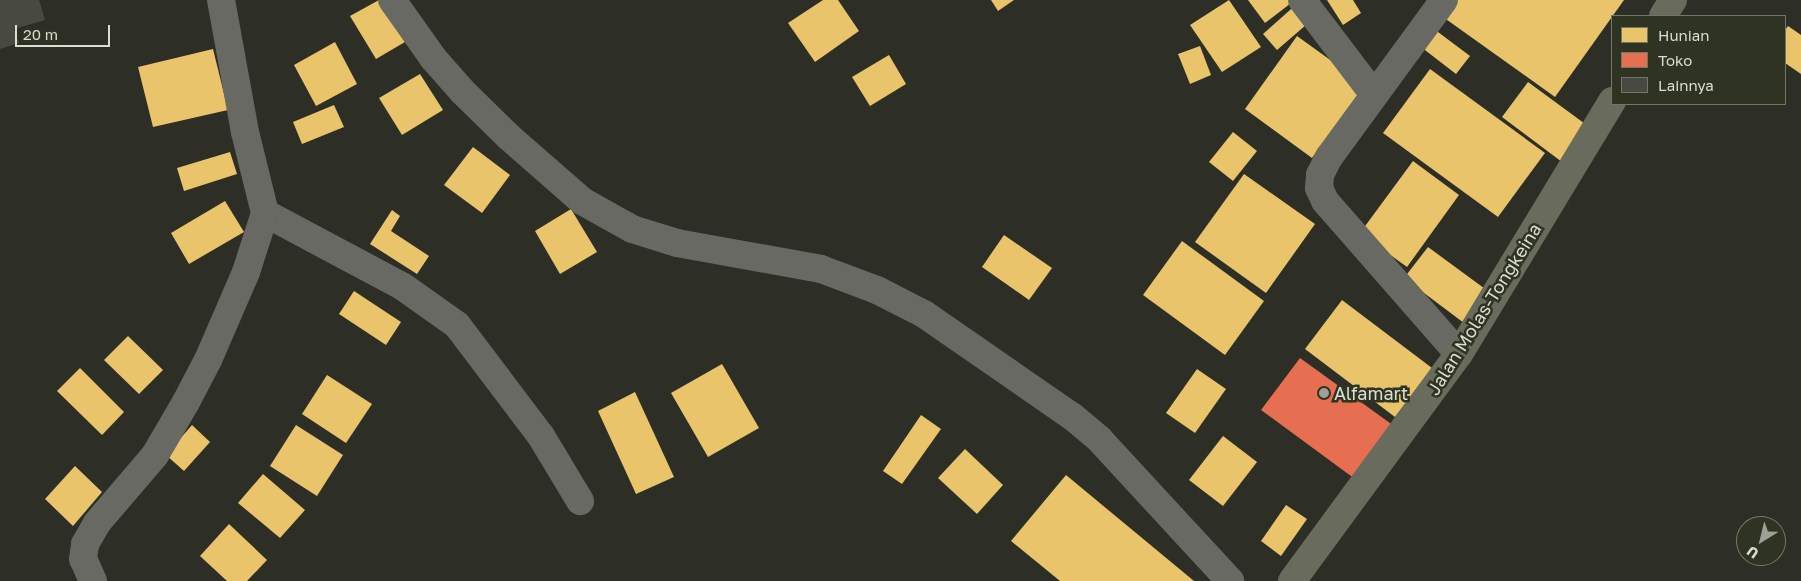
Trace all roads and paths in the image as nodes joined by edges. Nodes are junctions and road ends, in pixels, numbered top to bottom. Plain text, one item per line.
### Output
1 (221, 0) edge
2 (392, 0) edge
3 (1302, 0) edge
4 (1444, 0) edge
5 (1374, 94) junction
6 (1611, 103) edge
7 (265, 214) junction
8 (1459, 354) junction
9 (580, 501) dead end
10 (92, 581) edge
11 (1230, 581) edge
12 (1292, 581) edge

1 - 7 street
2 - 11 street
3 - 5 street
4 - 5 street
5 - 8 street
6 - 8 main road, Jalan Molas-Tongkeina
7 - 9 street
7 - 10 street
8 - 12 main road, Jalan Molas-Tongkeina

